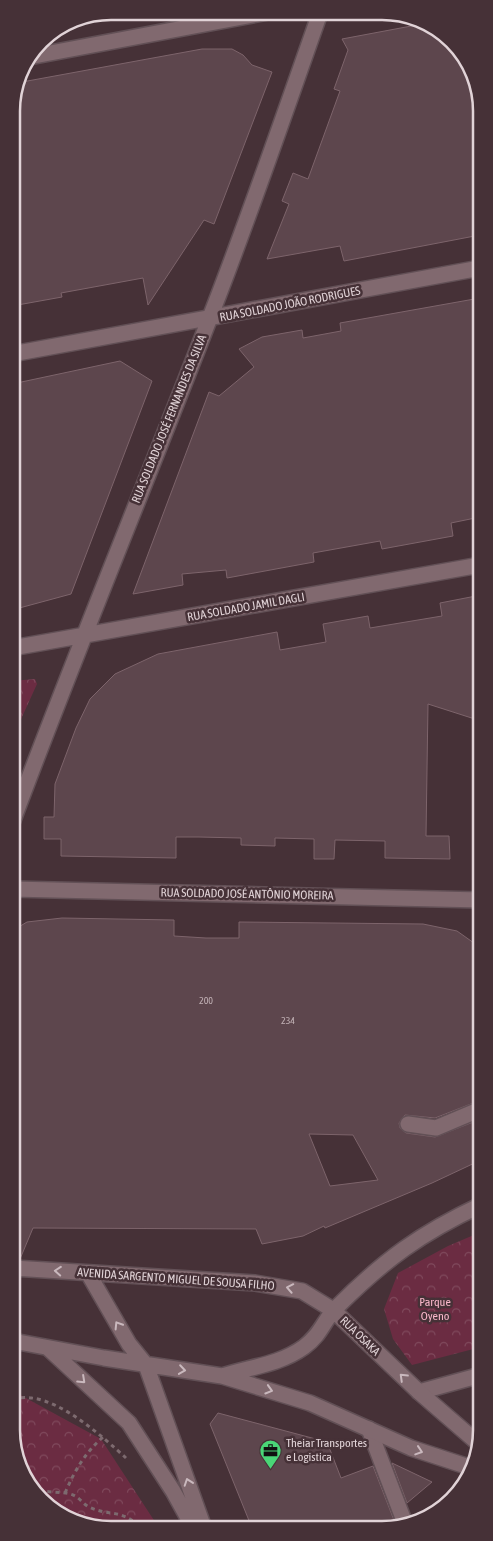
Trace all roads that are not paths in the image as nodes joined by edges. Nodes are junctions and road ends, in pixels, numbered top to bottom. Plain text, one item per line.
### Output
1 (226, 20) edge
2 (318, 20) edge
3 (39, 55) edge
4 (473, 269) edge
5 (209, 319) junction
6 (20, 353) edge
7 (473, 566) edge
8 (82, 637) junction
9 (20, 647) edge
10 (20, 802) edge
11 (20, 889) edge
12 (473, 900) edge
13 (473, 1112) edge
14 (408, 1124) dead end
15 (473, 1209) edge
16 (20, 1268) edge
17 (88, 1273) junction
18 (333, 1310) junction
19 (20, 1342) edge
20 (47, 1347) junction
21 (146, 1365) junction
22 (222, 1376) junction
23 (473, 1377) edge
24 (419, 1392) junction
25 (369, 1429) junction
26 (472, 1439) edge
27 (466, 1466) edge
28 (403, 1518) edge
29 (190, 1521) edge
30 (202, 1521) edge

1 - 3 street
2 - 5 street, RUA SOLDADO JOSÉ FERNANDES DA SILVA
4 - 5 street, RUA SOLDADO JOÃO RODRIGUES
5 - 6 street, RUA SOLDADO JOÃO RODRIGUES
5 - 8 street, RUA SOLDADO JOSÉ FERNANDES DA SILVA
7 - 8 street, RUA SOLDADO JAMIL DAGLI
8 - 9 street, RUA SOLDADO JAMIL DAGLI
8 - 10 street, RUA SOLDADO JOSÉ FERNANDES DA SILVA
11 - 12 street, RUA SOLDADO JOSÉ ANTÔNIO MOREIRA
13 - 14 street
15 - 18 street, RUA OSAKA
17 -> 16 street, AVENIDA SARGENTO MIGUEL DE SOUSA FILHO
18 -> 17 street, AVENIDA SARGENTO MIGUEL DE SOUSA FILHO
21 -> 17 street
18 - 22 street
24 -> 18 street, RUA OSAKA
19 - 20 street
20 - 21 street
20 -> 29 street
21 -> 22 street
30 -> 21 street
22 -> 25 street
23 - 24 street
24 - 26 street, RUA OSAKA
25 -> 27 street
25 - 28 street

